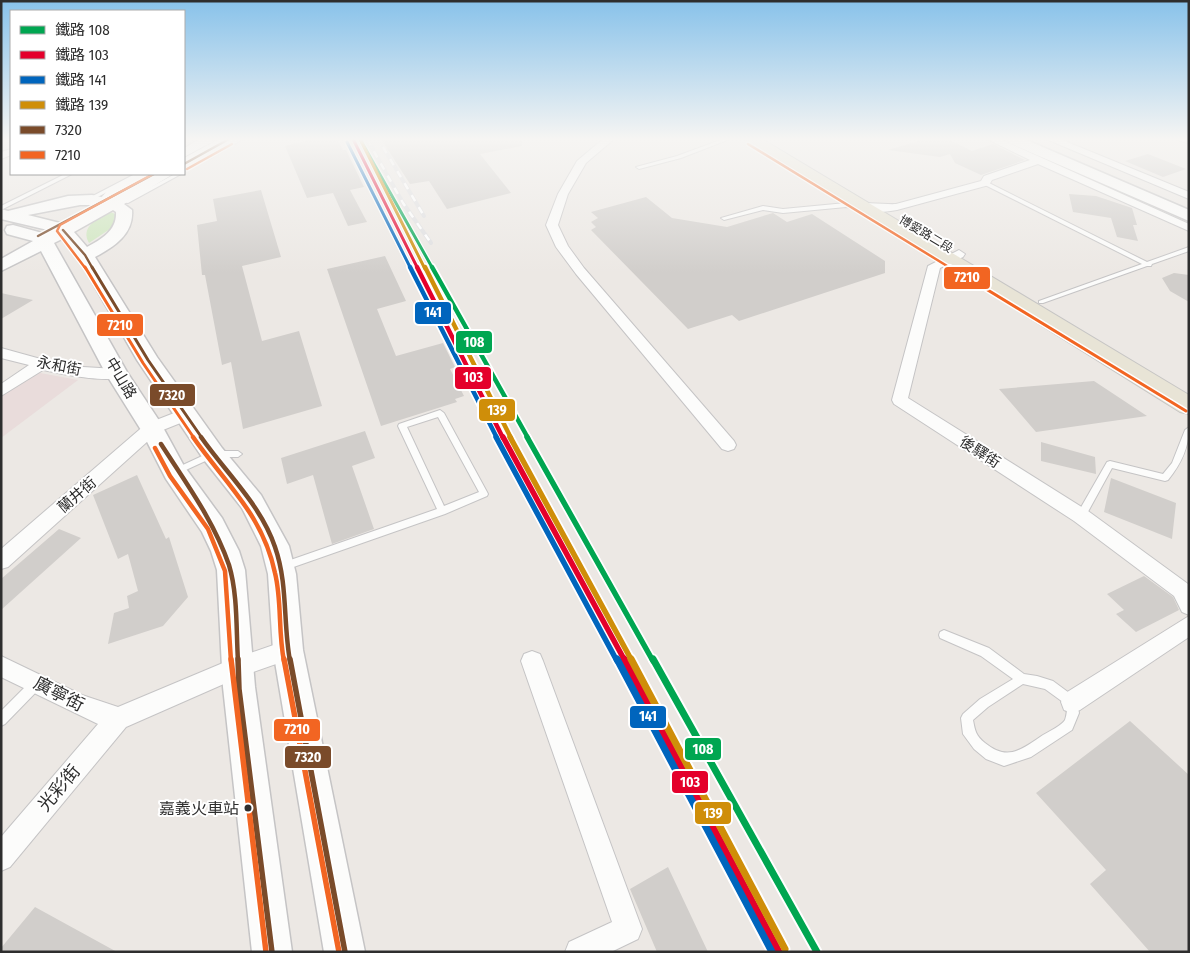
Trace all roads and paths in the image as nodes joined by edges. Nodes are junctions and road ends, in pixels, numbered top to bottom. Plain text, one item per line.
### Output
1 (54, 183) edge
2 (129, 183) edge
3 (134, 183) edge
4 (138, 183) edge
5 (145, 183) edge
6 (150, 183) edge
7 (152, 183) edge
8 (569, 183) edge
9 (822, 183) edge
10 (841, 183) edge
11 (983, 183) edge
12 (986, 183) edge
13 (1098, 183) edge
14 (1110, 183) edge
15 (1117, 183) edge
16 (1159, 183) edge
17 (1189, 196) edge
18 (116, 197) junction
19 (860, 207) junction
20 (884, 209) junction
21 (3, 216) edge
22 (724, 218) dead end
23 (1186, 218) edge
24 (50, 233) junction
25 (1189, 249) edge
26 (85, 256) junction
27 (952, 256) junction
28 (1, 265) edge
29 (1149, 265) junction
30 (59, 268) junction
31 (1042, 302) junction
32 (1, 353) edge
33 (41, 364) junction
34 (152, 365) junction
35 (118, 374) junction
36 (1189, 389) edge
37 (1, 391) edge
38 (1189, 406) edge
39 (187, 414) junction
40 (152, 428) junction
41 (1189, 430) edge
42 (728, 445) dead end
43 (226, 454) junction
44 (175, 472) junction
45 (442, 511) junction
46 (1081, 516) junction
47 (1, 561) edge
48 (280, 568) junction
49 (1189, 606) edge
50 (1189, 625) edge
51 (944, 635) dead end
52 (288, 650) junction
53 (532, 661) dead end
54 (1, 666) edge
55 (238, 667) junction
56 (1022, 679) junction
57 (38, 682) junction
58 (1072, 702) junction
59 (118, 719) junction
60 (1, 720) edge
61 (1, 858) edge
62 (272, 952) edge
63 (345, 952) edge
64 (579, 952) edge

1 - 21 lane
2 - 18 lane
3 - 18 street
4 - 18 main road
5 - 18 main road
6 - 18 street
7 - 18 lane
8 - 42 street
9 - 19 main road, 博愛路二段
10 - 20 main road, 博愛路二段
11 - 20 street
12 - 29 lane
13 - 23 street
14 - 23 main road
15 - 23 main road
16 - 17 street
18 - 21 main road
18 - 24 main road
18 - 26 main road
19 - 20 street
19 - 22 lane
19 - 27 main road, 博愛路二段
20 - 27 main road, 博愛路二段
21 - 24 main road
24 - 26 main road
24 - 28 main road
24 - 30 main road, 中山路
25 - 29 lane
26 - 34 main road
27 - 31 main road, 博愛路二段
27 - 38 main road, 博愛路二段
27 - 46 street, 後驛街
28 - 30 main road
29 - 31 lane
30 - 35 main road, 中山路
31 - 36 main road, 博愛路二段
32 - 33 street, 永和街
33 - 35 street, 永和街
33 - 37 street
34 - 35 main road
34 - 39 main road
35 - 40 main road, 中山路
39 - 40 street, 蘭井街
39 - 43 main road
40 - 44 main road, 中山路
40 - 47 street, 蘭井街
41 - 46 lane
43 - 44 lane
43 - 48 main road
44 - 55 main road, 中山路
45 - 45 lane
45 - 48 lane
46 - 49 street, 後驛街
48 - 52 main road
50 - 58 street
51 - 56 lane
52 - 55 street
52 - 63 main road
53 - 64 street
54 - 57 street, 廣寧街
55 - 59 street
55 - 62 main road, 中山路
56 - 58 lane
56 - 58 lane
57 - 59 street, 廣寧街
57 - 60 lane
59 - 61 street, 光彩街

